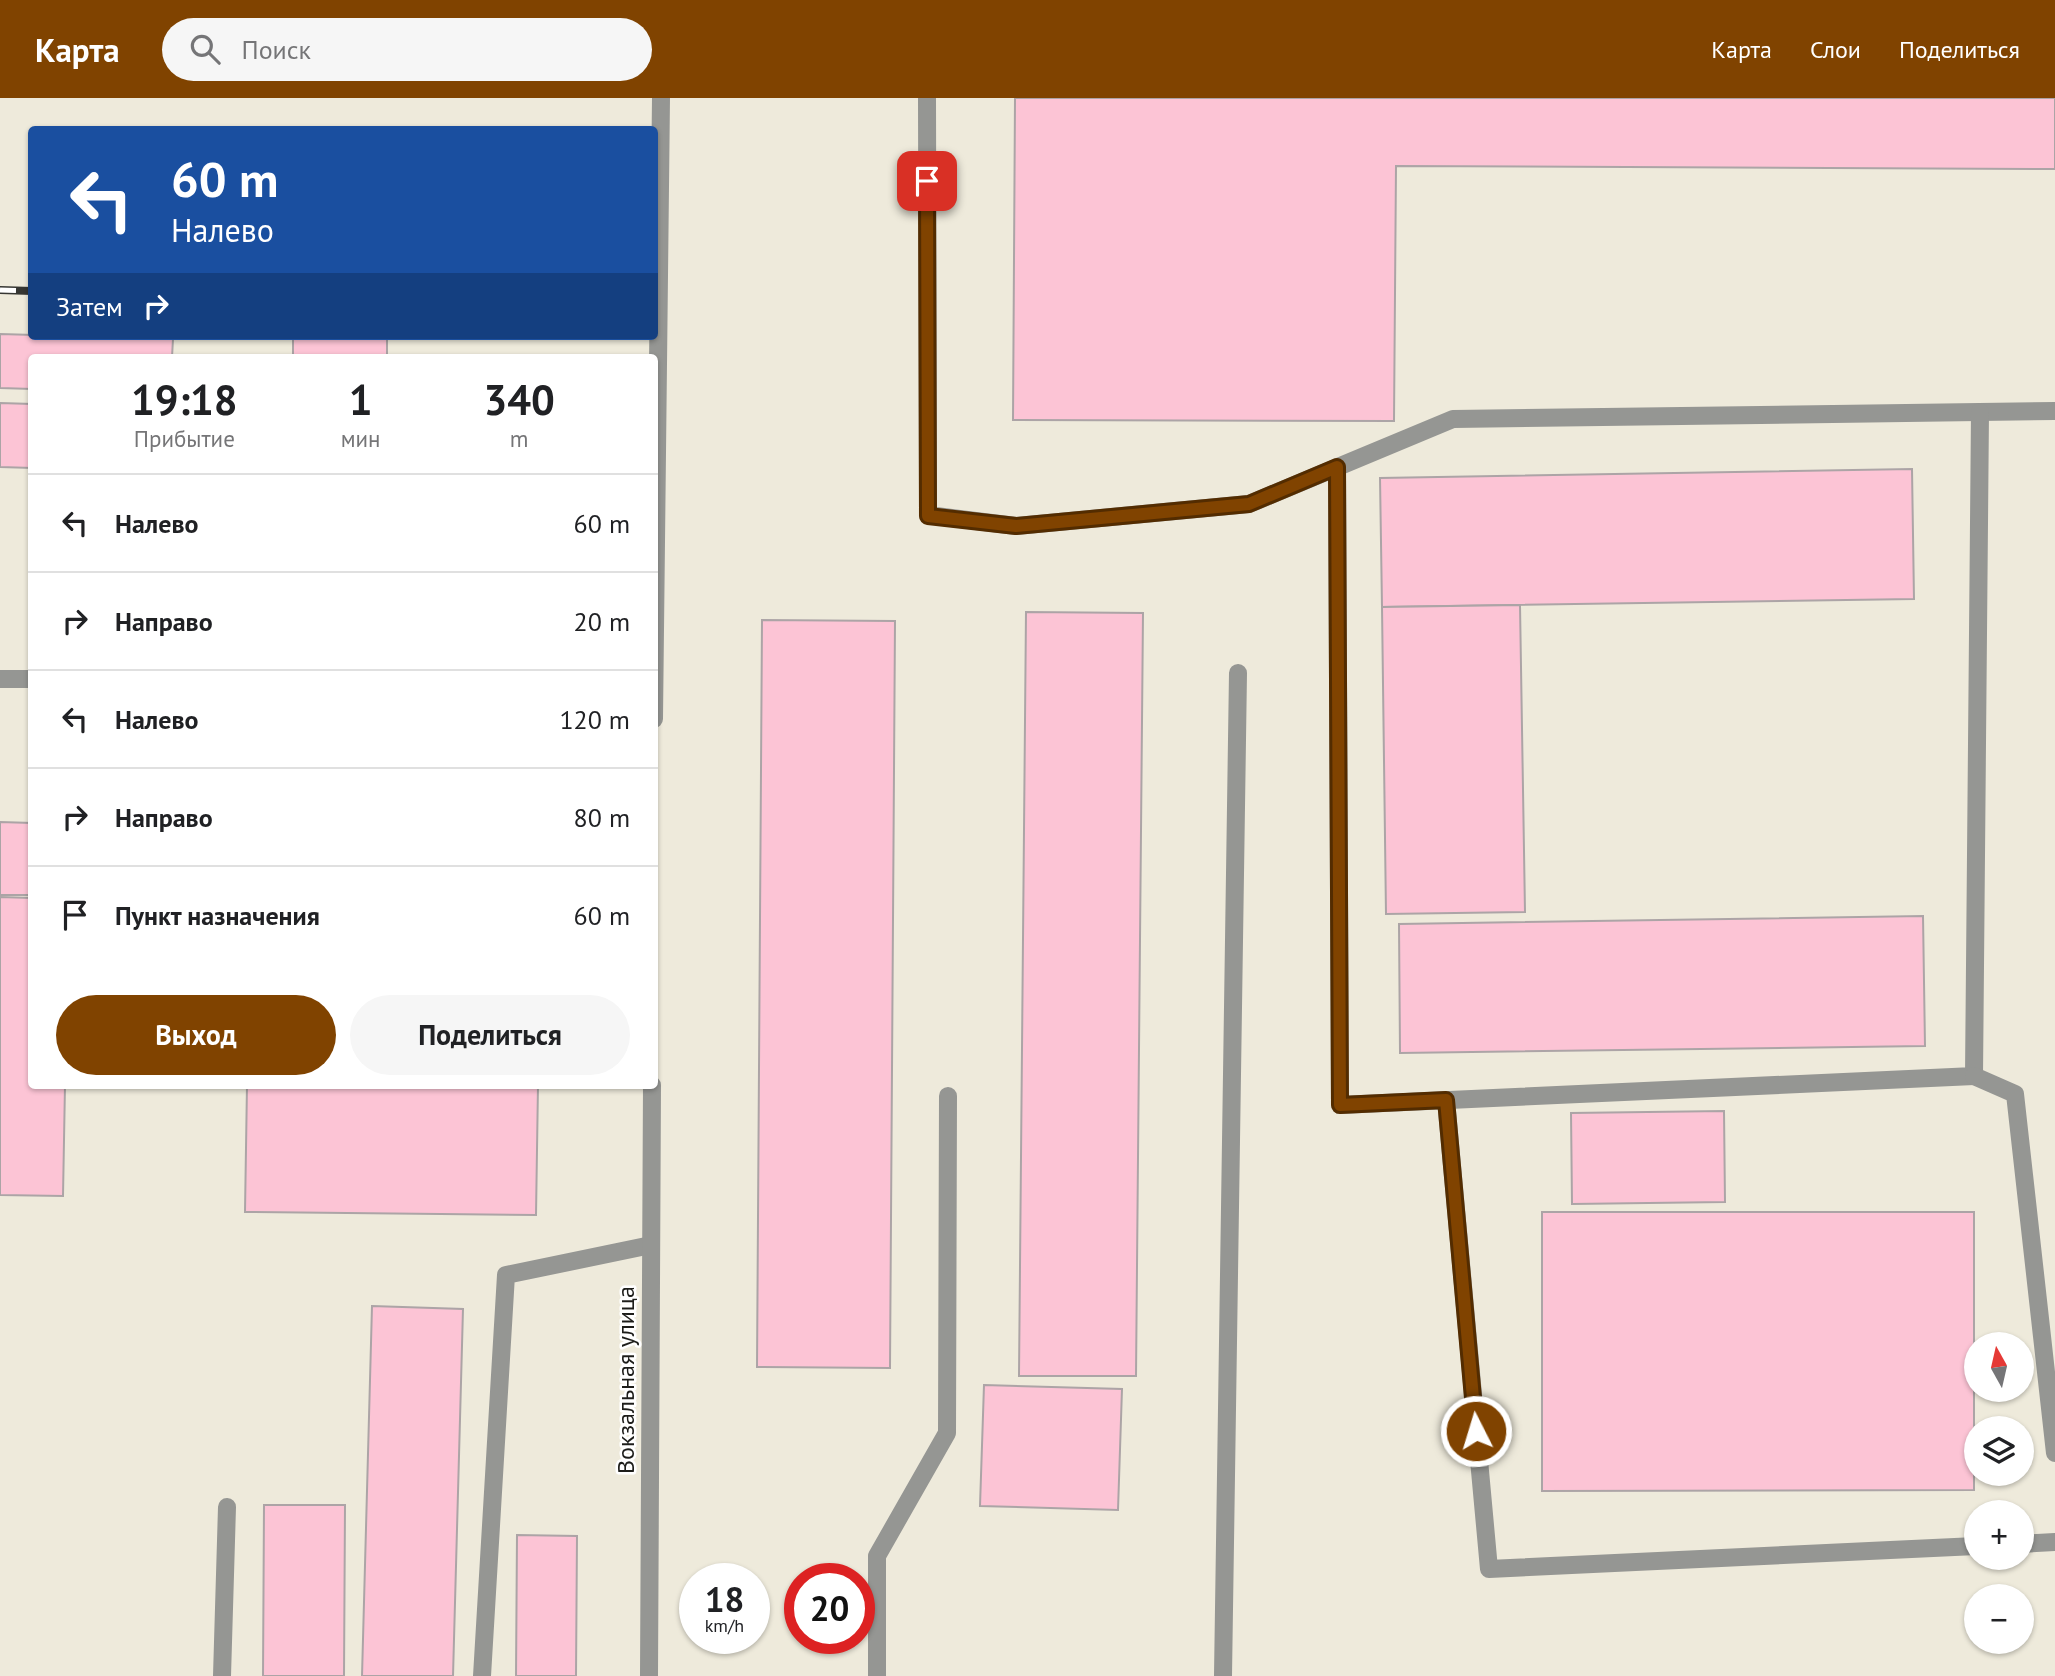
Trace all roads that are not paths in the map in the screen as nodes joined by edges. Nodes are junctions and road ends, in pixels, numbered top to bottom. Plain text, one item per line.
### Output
1 (660, 98) edge
2 (927, 98) edge
3 (658, 324) edge
4 (2055, 411) edge
5 (1980, 412) junction
6 (1337, 467) junction
7 (1238, 673) dead end
8 (0, 678) edge
9 (28, 679) edge
10 (1974, 1076) junction
11 (652, 1089) edge
12 (948, 1096) dead end
13 (1446, 1100) junction
14 (652, 1245) junction
15 (2055, 1453) edge
16 (227, 1507) dead end
17 (2055, 1542) edge
18 (2034, 1543) edge
19 (1964, 1547) edge
20 (222, 1676) edge
21 (482, 1676) edge
22 (649, 1676) edge
23 (877, 1676) edge
24 (1223, 1676) edge

1 - 3 street
2 - 6 street
4 - 5 street
5 - 6 street
5 - 10 street
6 - 13 street
7 - 24 street
8 - 9 street
10 - 13 street
10 - 15 street
11 - 14 street, Вокзальная улица
12 - 23 street
13 - 19 street
14 - 21 street
14 - 22 street, Вокзальная улица
16 - 20 street
17 - 18 street

